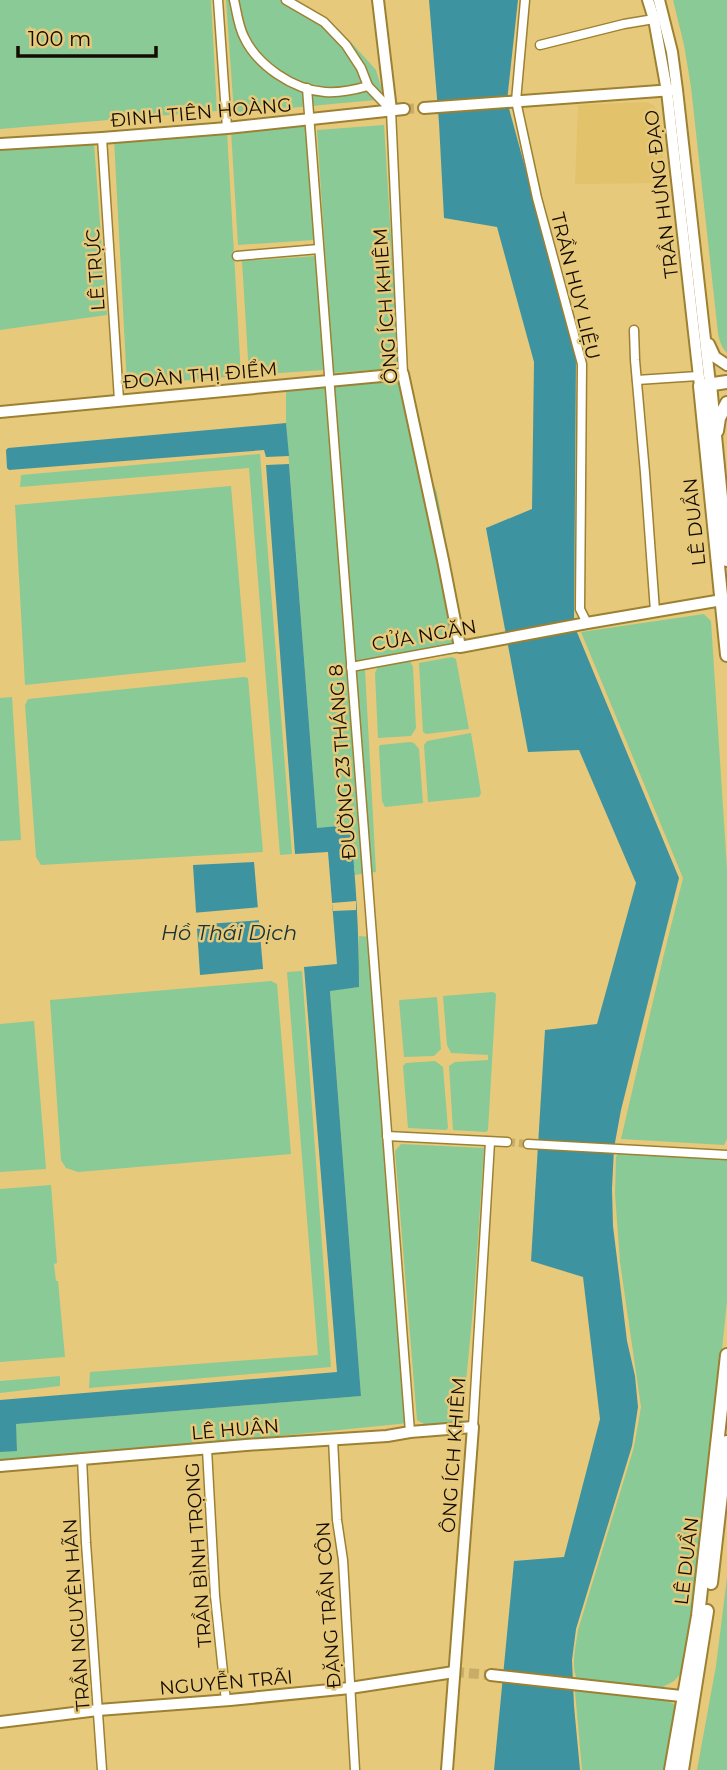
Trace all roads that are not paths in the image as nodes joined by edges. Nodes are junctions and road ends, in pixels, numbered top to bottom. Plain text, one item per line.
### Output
1 (218, 0) edge
2 (234, 0) edge
3 (286, 0) edge
4 (378, 0) edge
5 (525, 0) edge
6 (648, 0) edge
7 (659, 0) edge
8 (654, 19) junction
9 (540, 45) dead end
10 (368, 86) junction
11 (307, 88) junction
12 (672, 90) junction
13 (512, 101) junction
14 (424, 108) tunnel mouth
15 (404, 109) tunnel mouth
16 (391, 110) junction
17 (309, 120) junction
18 (227, 128) junction
19 (102, 138) junction
20 (0, 144) edge
21 (319, 249) junction
22 (237, 256) dead end
23 (634, 330) dead end
24 (705, 336) junction
25 (727, 365) edge
26 (403, 374) junction
27 (637, 380) junction
28 (329, 381) junction
29 (703, 382) junction
30 (727, 382) edge
31 (119, 400) junction
32 (727, 403) edge
33 (0, 412) edge
34 (715, 442) junction
35 (727, 560) edge
36 (724, 599) edge
37 (655, 611) junction
38 (583, 623) junction
39 (460, 647) junction
40 (727, 655) edge
41 (351, 667) junction
42 (387, 1136) junction
43 (490, 1142) junction
44 (506, 1142) tunnel mouth
45 (528, 1143) tunnel mouth
46 (727, 1155) edge
47 (727, 1355) edge
48 (473, 1427) junction
49 (410, 1432) junction
50 (333, 1439) junction
51 (727, 1442) edge
52 (206, 1449) junction
53 (82, 1458) junction
54 (0, 1466) edge
55 (454, 1672) junction
56 (491, 1675) tunnel mouth
57 (350, 1688) junction
58 (690, 1697) junction
59 (226, 1700) junction
60 (98, 1710) junction
61 (0, 1722) edge
62 (102, 1770) edge
63 (355, 1770) edge
64 (447, 1770) edge
65 (671, 1770) edge
66 (682, 1770) edge

1 - 18 street
2 - 11 street
3 - 10 street
4 - 16 main road, ÔNG ÍCH KHIÊM
5 - 13 street, TRẦN HUY LIỆU
6 - 8 main road, TRẦN HƯNG ĐẠO
7 - 12 main road, TRẦN HƯNG ĐẠO
8 - 9 street
8 - 12 main road, TRẦN HƯNG ĐẠO
10 - 11 street
10 - 16 street
11 - 17 street, ĐƯỜNG 23 THÁNG 8
12 - 13 main road
12 - 24 main road, TRẦN HƯNG ĐẠO
12 - 29 main road, TRẦN HƯNG ĐẠO
13 - 14 main road
13 - 38 street, TRẦN HUY LIỆU
15 - 16 main road, ĐINH TIÊN HOÀNG
16 - 17 main road, ĐINH TIÊN HOÀNG
16 - 26 street, ÔNG ÍCH KHIÊM
17 - 18 main road, ĐINH TIÊN HOÀNG
17 - 21 street, ĐƯỜNG 23 THÁNG 8
18 - 19 main road, ĐINH TIÊN HOÀNG
19 - 20 main road, ĐINH TIÊN HOÀNG
19 - 31 street, LÊ TRỰC
21 - 22 street
21 - 28 street, ĐƯỜNG 23 THÁNG 8
23 - 27 street
24 - 25 main road
24 - 29 main road, TRẦN HƯNG ĐẠO
26 - 28 main road, ĐOÀN THỊ ĐIỂM
26 - 39 main road, ÔNG ÍCH KHIÊM
27 - 29 street
27 - 37 street
28 - 31 main road, ĐOÀN THỊ ĐIỂM
28 - 41 street, ĐƯỜNG 23 THÁNG 8
29 - 30 main road
29 - 34 main road, LÊ DUẨN
29 - 36 main road, LÊ DUẨN
31 - 33 main road, ĐOÀN THỊ ĐIỂM
32 - 34 main road
34 - 35 main road, LÊ DUẨN
36 - 37 main road
36 - 40 main road, LÊ DUẨN
37 - 38 main road
38 - 39 main road, CỬA NGĂN
39 - 41 street, CỬA NGĂN
41 - 42 street, ĐƯỜNG 23 THÁNG 8
42 - 43 street
42 - 49 street, ĐƯỜNG 23 THÁNG 8
43 - 44 street
43 - 48 street, ÔNG ÍCH KHIÊM
45 - 46 street
47 - 58 main road, LÊ DUẨN
48 - 49 main road, LÊ HUÂN
48 - 55 main road, ÔNG ÍCH KHIÊM
49 - 50 main road, LÊ HUÂN
50 - 52 main road, LÊ HUÂN
50 - 57 street, ĐẶNG TRẦN CÔN
51 - 58 main road, LÊ DUẨN
52 - 53 main road, LÊ HUÂN
52 - 59 street, TRẦN BÌNH TRỌNG
53 - 54 main road, LÊ HUÂN
53 - 60 street, TRẦN NGUYÊN HÃN
55 - 57 main road, NGUYỄN TRÃI
55 - 64 main road, ÔNG ÍCH KHIÊM
56 - 58 main road
57 - 59 main road, NGUYỄN TRÃI
57 - 63 street, ĐẶNG TRẦN CÔN
58 - 65 main road, LÊ DUẨN
58 - 66 main road, LÊ DUẨN
59 - 60 main road, NGUYỄN TRÃI
60 - 61 main road, NGUYỄN TRÃI
60 - 62 street, TRẦN NGUYÊN HÃN

